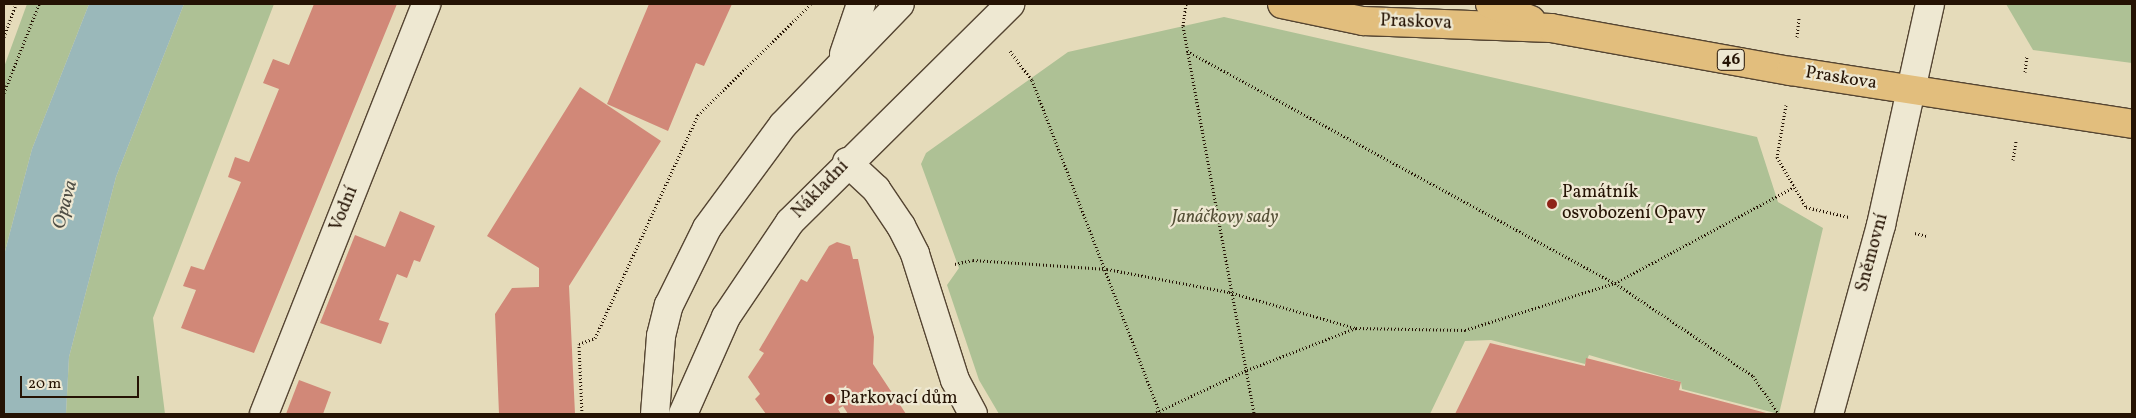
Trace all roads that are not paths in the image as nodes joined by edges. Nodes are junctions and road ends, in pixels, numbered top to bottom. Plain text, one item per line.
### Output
1 (426, 4) edge
2 (861, 4) edge
3 (900, 4) edge
4 (1010, 4) edge
5 (1282, 4) edge
6 (1490, 4) edge
7 (1930, 4) edge
8 (1551, 28) junction
9 (840, 63) junction
10 (1911, 90) junction
11 (2132, 124) edge
12 (847, 162) junction
13 (264, 414) edge
14 (655, 414) edge
15 (683, 414) edge
16 (973, 414) edge
17 (1829, 414) edge

1 - 13 street, Vodní
2 - 9 street
3 - 9 street
4 - 12 street, Nákladní
5 - 8 main road, Praskova / 46
6 - 8 main road, Praskova / 46
7 - 10 street, Sněmovní
8 - 10 main road, Praskova / 46
9 - 14 street
10 - 11 main road, Praskova / 46
10 - 17 street, Sněmovní
12 - 15 street, Nákladní
12 - 16 street

